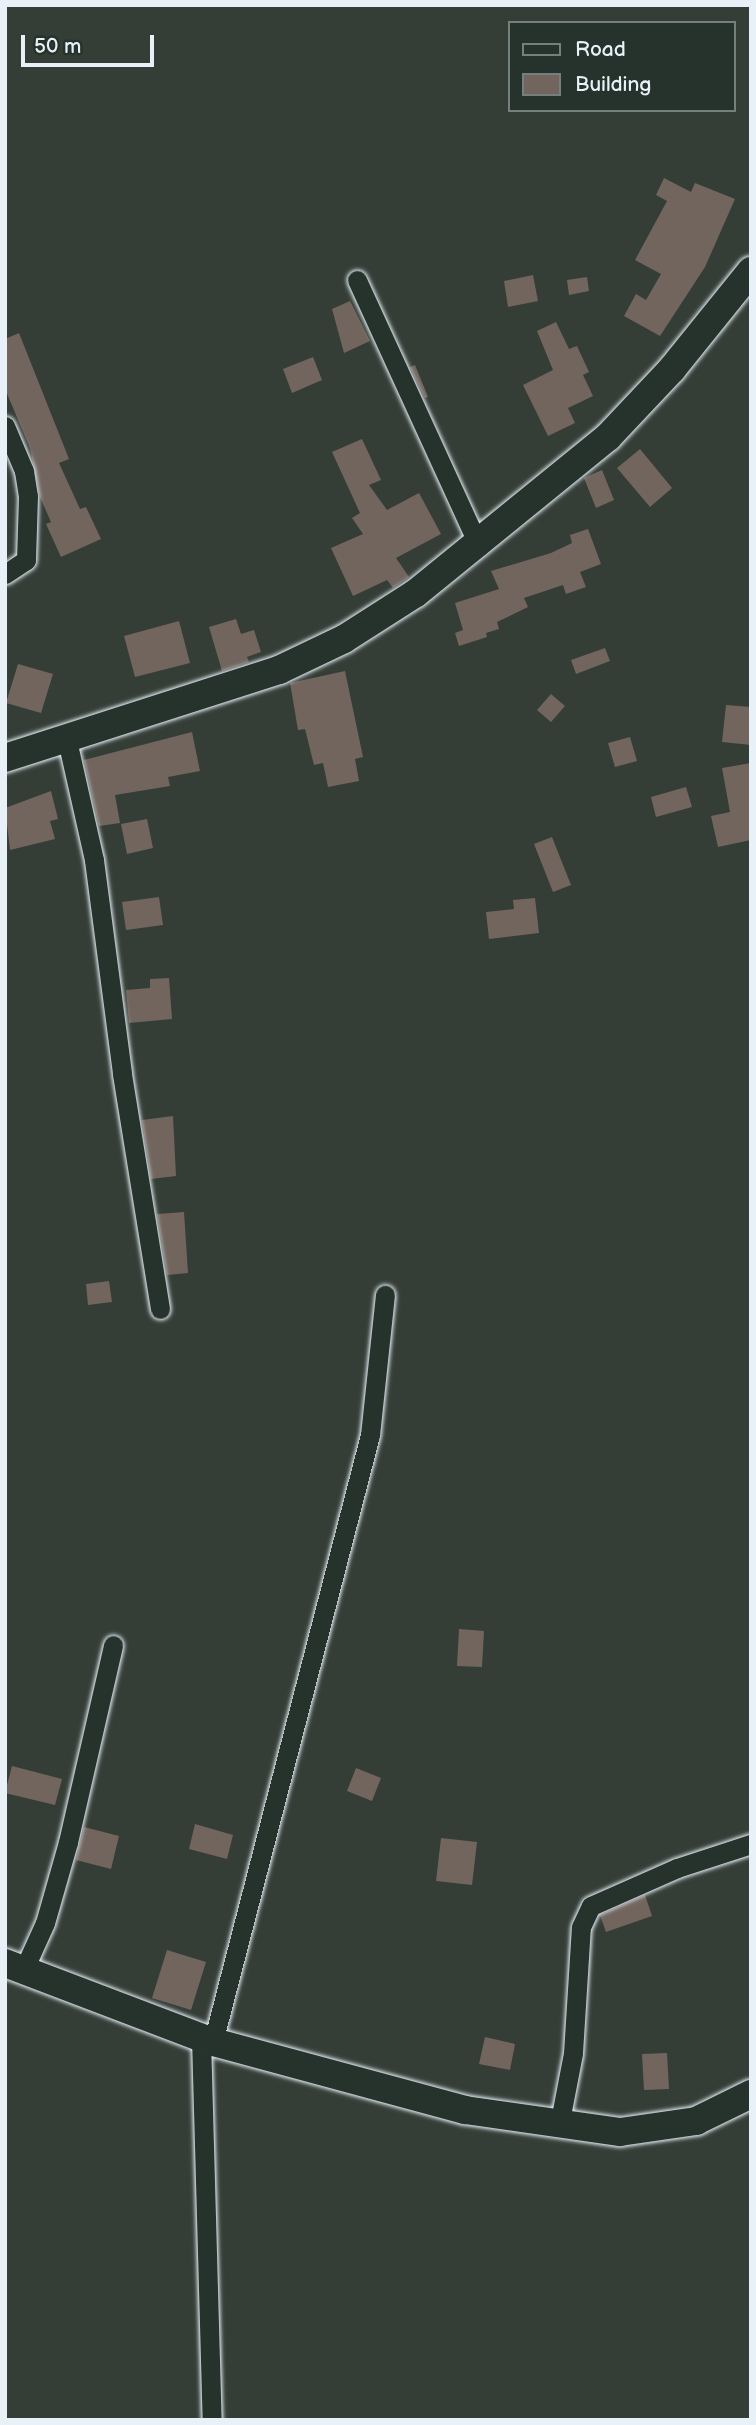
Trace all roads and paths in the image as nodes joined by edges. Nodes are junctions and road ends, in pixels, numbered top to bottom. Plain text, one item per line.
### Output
1 (751, 271) edge
2 (358, 280) dead end
3 (5, 426) edge
4 (479, 546) junction
5 (5, 574) edge
6 (67, 740) junction
7 (5, 758) edge
8 (385, 1295) dead end
9 (160, 1309) dead end
10 (113, 1645) dead end
11 (751, 1844) edge
12 (15, 1965) edge
13 (207, 2040) junction
14 (751, 2094) edge
15 (559, 2126) junction
16 (212, 2420) edge

1 - 4 street
2 - 4 street
3 - 5 street
4 - 6 street
6 - 7 street
6 - 9 street
8 - 13 street
10 - 12 street
11 - 15 street
12 - 13 street
13 - 15 street
13 - 16 street
14 - 15 street

